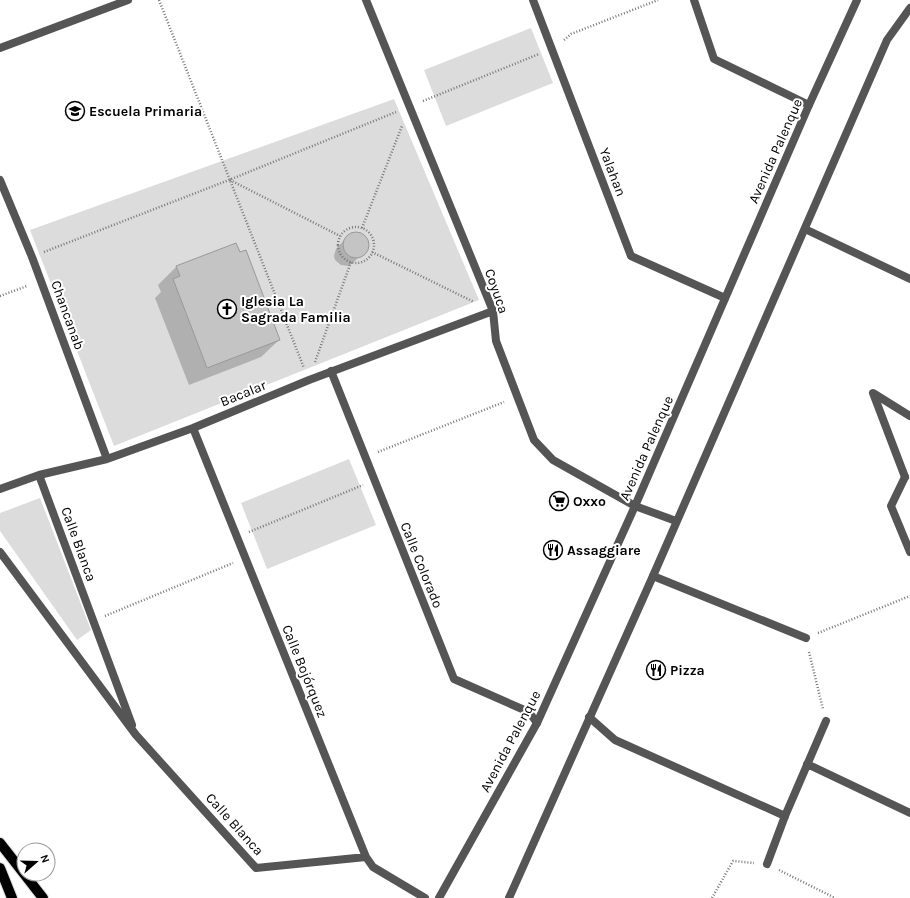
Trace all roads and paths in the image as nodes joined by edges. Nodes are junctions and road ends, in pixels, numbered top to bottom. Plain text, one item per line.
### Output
1 (128, 0) edge
2 (159, 0) edge
3 (366, 0) edge
4 (533, 0) edge
5 (658, 0) edge
6 (694, 0) edge
7 (857, 0) edge
8 (115, 2) edge
9 (910, 8) edge
10 (0, 48) edge
11 (552, 49) junction
12 (809, 105) junction
13 (409, 107) junction
14 (0, 180) edge
15 (229, 180) junction
16 (362, 228) junction
17 (805, 228) junction
18 (340, 236) junction
19 (372, 252) junction
20 (32, 257) junction
21 (351, 262) junction
22 (910, 279) edge
23 (41, 280) junction
24 (0, 296) edge
25 (725, 298) junction
26 (493, 311) junction
27 (331, 371) junction
28 (309, 380) junction
29 (517, 396) junction
30 (910, 416) edge
31 (193, 428) junction
32 (365, 457) junction
33 (108, 459) junction
34 (39, 475) junction
35 (375, 480) junction
36 (0, 489) edge
37 (635, 506) junction
38 (676, 521) junction
39 (238, 537) junction
40 (0, 552) edge
41 (910, 552) edge
42 (246, 558) junction
43 (653, 576) junction
44 (910, 596) edge
45 (94, 621) junction
46 (806, 638) junction
47 (589, 717) junction
48 (826, 721) joint
49 (537, 723) junction
50 (136, 734) junction
51 (807, 764) junction
52 (910, 813) edge
53 (785, 816) junction
54 (0, 844) edge
55 (366, 857) junction
56 (767, 864) junction
57 (0, 868) edge
58 (12, 898) edge
59 (43, 898) edge
60 (425, 898) edge
61 (439, 898) edge
62 (509, 898) edge
63 (712, 898) edge
64 (835, 898) edge

1 - 8 street
2 - 15 path
3 - 13 street, Coyuca
4 - 11 street, Yalahan
5 - 11 path
6 - 12 street
7 - 12 street, Avenida Palenque
8 - 10 street
9 - 17 street
11 - 13 path
11 - 25 street, Yalahan
12 - 25 street, Avenida Palenque
13 - 15 path
13 - 16 path
13 - 26 street, Coyuca
14 - 20 street, Chancanab
15 - 18 path
15 - 20 path
15 - 28 path
16 - 18 path
16 - 19 path
17 - 22 street
17 - 38 street
18 - 21 path
19 - 21 path
19 - 26 path
20 - 23 street, Chancanab
21 - 28 path
23 - 24 path
23 - 33 street, Chancanab
25 - 37 street, Avenida Palenque
26 - 27 street, Bacalar
26 - 29 street, Coyuca
27 - 28 street, Bacalar
27 - 32 street, Calle Colorado
28 - 31 street, Bacalar
29 - 32 path
29 - 37 street, Coyuca
30 - 41 street
31 - 33 street, Bacalar
31 - 39 street, Calle Bojórquez
32 - 35 street, Calle Colorado
33 - 34 street, Bacalar
34 - 36 street, Bacalar
34 - 45 street, Calle Blanca
35 - 39 path
35 - 49 street, Calle Colorado
37 - 38 street, Coyuca
37 - 49 street, Avenida Palenque
38 - 43 street
39 - 42 street, Calle Bojórquez
40 - 50 street, Calle Blanca
42 - 45 path
42 - 55 street, Calle Bojórquez
43 - 46 street
43 - 47 street
44 - 46 path
45 - 50 street, Calle Blanca
46 - 48 path
47 - 53 street
47 - 62 street
48 - 51 street
49 - 61 street, Avenida Palenque
50 - 55 street, Calle Blanca
51 - 52 street
51 - 53 street
53 - 56 street
54 - 59 main road
55 - 60 street, Calle Bojórquez
56 - 63 path
56 - 64 path
57 - 58 main road

